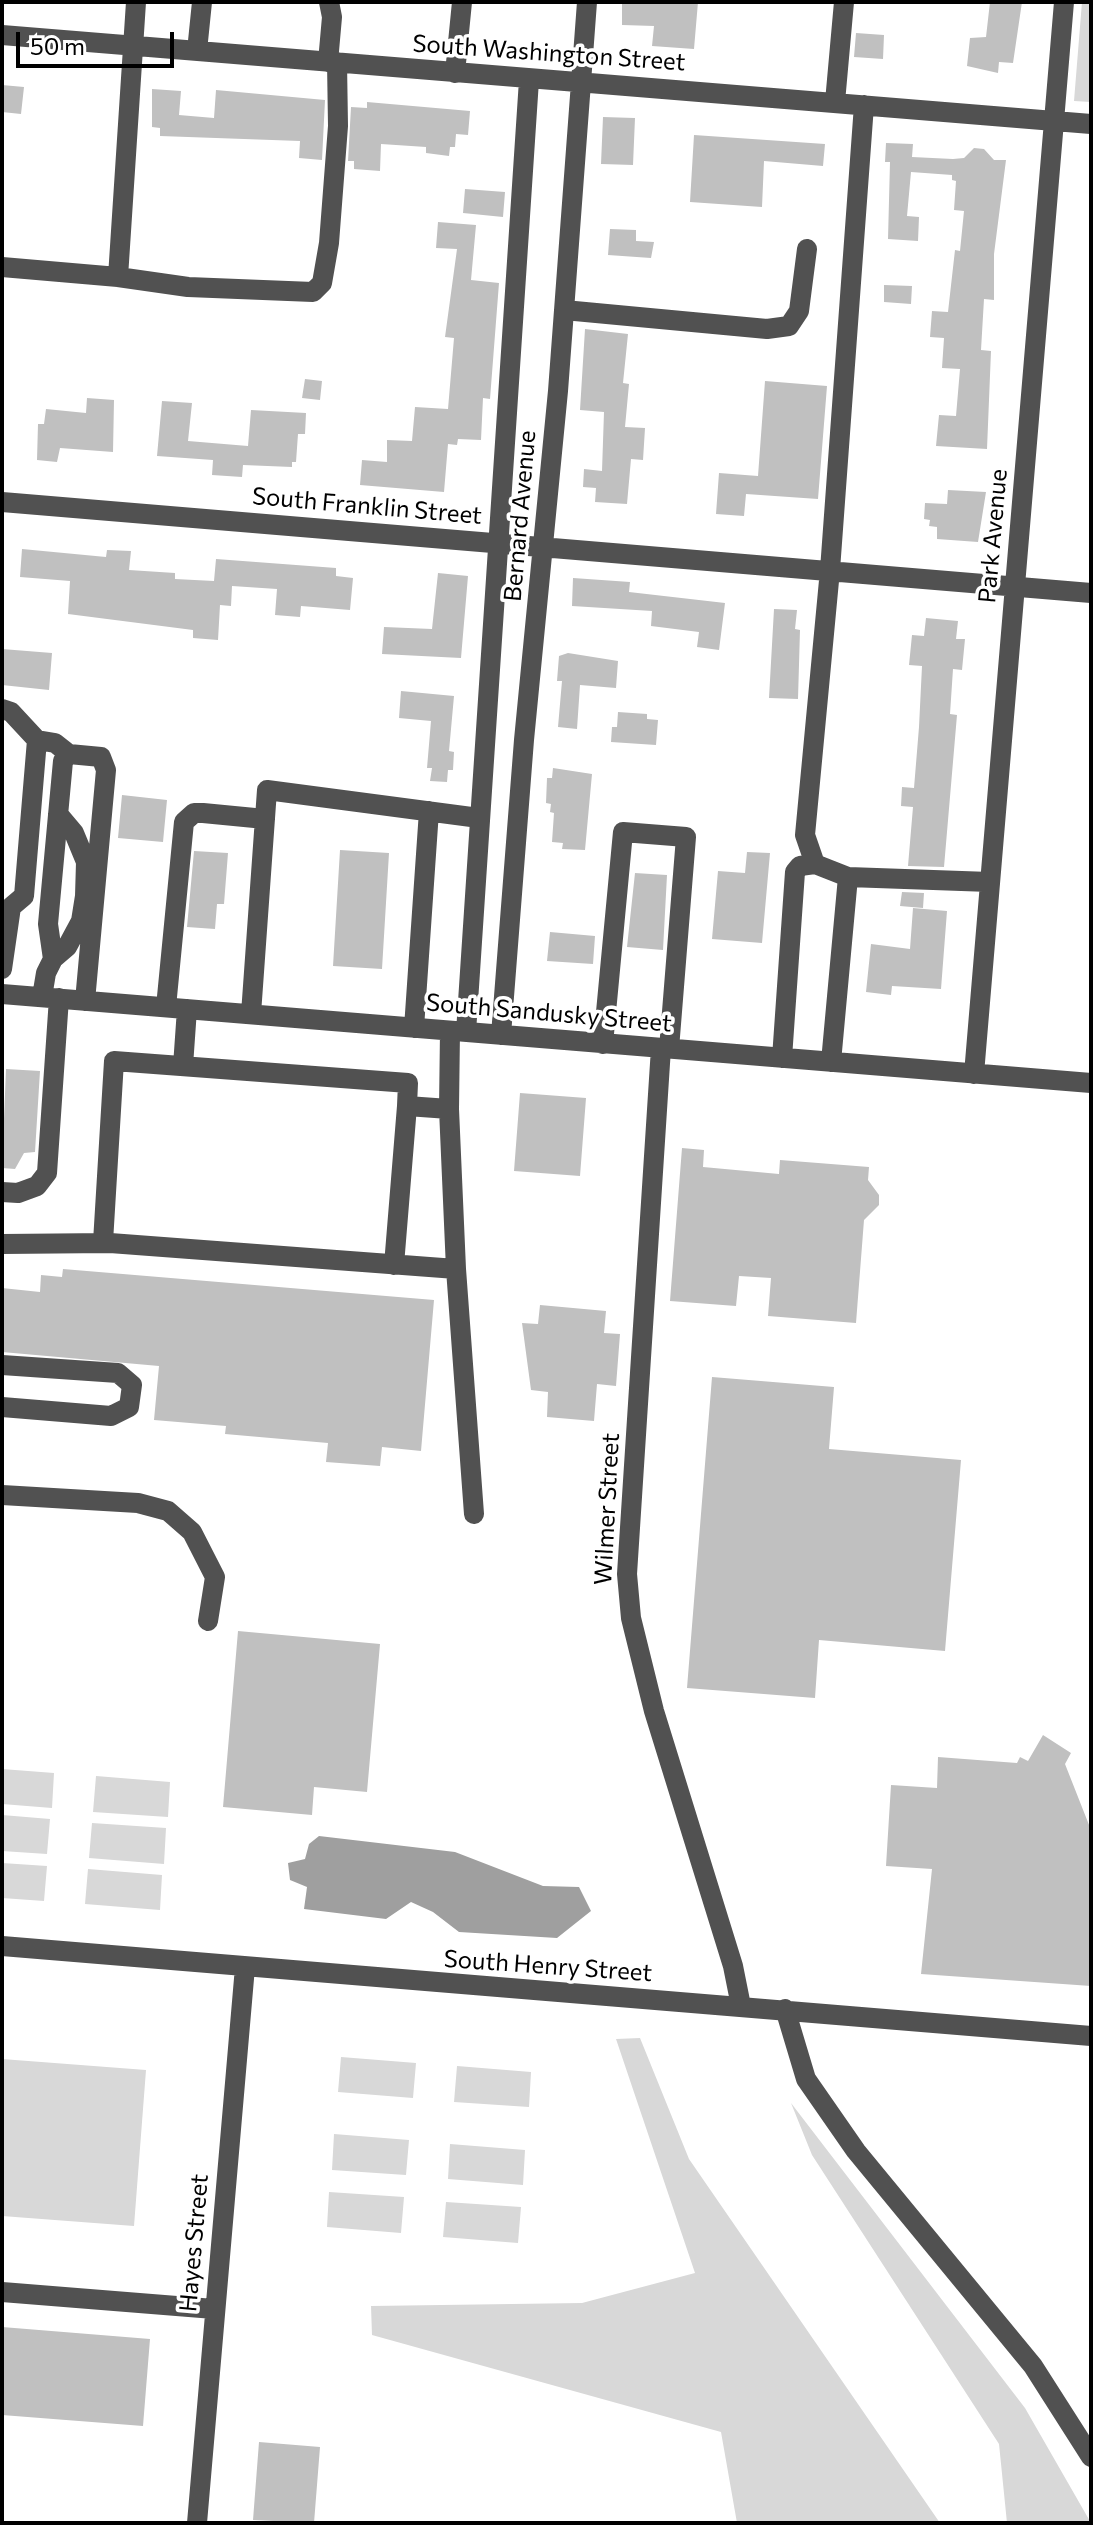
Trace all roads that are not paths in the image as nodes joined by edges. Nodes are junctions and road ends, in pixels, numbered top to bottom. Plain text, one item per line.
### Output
1 (136, 2) edge
2 (202, 2) edge
3 (329, 2) edge
4 (462, 2) edge
5 (587, 2) edge
6 (844, 2) edge
7 (1064, 2) edge
8 (2, 35) edge
9 (135, 46) junction
10 (197, 51) junction
11 (333, 62) junction
12 (455, 73) junction
13 (529, 80) junction
14 (580, 83) junction
15 (835, 102) junction
16 (864, 105) junction
17 (1053, 120) junction
18 (1091, 124) edge
19 (807, 249) dead end
20 (2, 267) edge
21 (118, 277) junction
22 (564, 310) junction
23 (2, 502) edge
24 (497, 543) junction
25 (543, 547) junction
26 (830, 570) junction
27 (1015, 584) junction
28 (1091, 593) edge
29 (2, 709) edge
30 (37, 740) junction
31 (69, 754) junction
32 (429, 811) junction
33 (58, 814) junction
34 (479, 818) junction
35 (265, 819) junction
36 (815, 864) junction
37 (848, 877) junction
38 (990, 882) junction
39 (13, 903) edge
40 (53, 959) junction
41 (2, 969) edge
42 (2, 994) edge
43 (50, 998) junction
44 (85, 1001) junction
45 (176, 1008) junction
46 (251, 1014) junction
47 (414, 1028) junction
48 (458, 1031) junction
49 (501, 1035) junction
50 (603, 1044) junction
51 (665, 1048) junction
52 (782, 1058) junction
53 (831, 1062) junction
54 (183, 1066) junction
55 (974, 1074) junction
56 (55, 1079) junction
57 (1091, 1083) edge
58 (407, 1106) junction
59 (449, 1109) junction
60 (2, 1181) edge
61 (2, 1192) edge
62 (103, 1242) junction
63 (2, 1244) edge
64 (394, 1265) junction
65 (456, 1269) junction
66 (2, 1365) edge
67 (2, 1407) edge
68 (2, 1495) edge
69 (474, 1514) dead end
70 (208, 1621) dead end
71 (2, 1946) edge
72 (245, 1967) junction
73 (741, 2006) junction
74 (785, 2009) junction
75 (1091, 2036) edge
76 (2, 2292) edge
77 (214, 2309) junction
78 (1091, 2457) edge
79 (197, 2523) edge

1 - 9 street
2 - 10 street
3 - 11 street
4 - 12 street
5 - 14 street, Bernard Avenue
6 - 15 street
7 - 17 street, Park Avenue
8 - 9 street, South Washington Street
9 - 10 street, South Washington Street
9 - 21 street
10 - 11 street, South Washington Street
11 - 12 street, South Washington Street
11 - 21 street
12 - 13 street, South Washington Street
13 - 14 street, South Washington Street
13 - 24 street, Bernard Avenue
14 - 15 street, South Washington Street
14 - 22 street, Bernard Avenue
15 - 16 street, South Washington Street
16 - 17 street, South Washington Street
16 - 26 street
17 - 18 street, South Washington Street
17 - 27 street, Park Avenue
19 - 22 street
20 - 21 street
22 - 25 street, Bernard Avenue
23 - 24 street, South Franklin Street
24 - 25 street, South Franklin Street
24 - 34 street, Bernard Avenue
25 - 26 street, South Franklin Street
25 - 49 street, Bernard Avenue
26 - 27 street, South Franklin Street
26 - 36 street
27 - 28 street, South Franklin Street
27 - 38 street, Park Avenue
29 - 30 street
30 - 31 street
30 - 39 street
31 - 33 street
31 - 44 street
32 - 34 street
32 - 35 street
32 - 47 street
33 - 40 street
33 - 40 street
34 - 48 street, Bernard Avenue
35 - 45 street
35 - 46 street
36 - 37 street
36 - 52 street
37 - 38 street
37 - 53 street
38 - 55 street, Park Avenue
39 - 41 street
40 - 43 street
42 - 43 street, South Sandusky Street
43 - 44 street, South Sandusky Street
43 - 56 street
44 - 45 street, South Sandusky Street
45 - 46 street, South Sandusky Street
45 - 54 street
46 - 47 street, South Sandusky Street
47 - 48 street, South Sandusky Street
48 - 49 street, South Sandusky Street
48 - 59 street, Bernard Avenue
49 - 50 street, South Sandusky Street
50 - 51 street, South Sandusky Street
50 - 51 street, Wilmer Street
51 - 52 street, South Sandusky Street
51 - 73 street, Wilmer Street
52 - 53 street, South Sandusky Street
53 - 55 street, South Sandusky Street
54 - 58 street
54 - 62 street
55 - 57 street, South Sandusky Street
56 - 60 street
56 - 61 street
58 - 59 street
58 - 64 street
59 - 65 street, Bernard Avenue
62 - 63 street
62 - 64 street
64 - 65 street
65 - 69 street, Bernard Avenue
66 - 67 street
68 - 70 street
71 - 72 street, South Henry Street
72 - 73 street, South Henry Street
72 - 77 street, Hayes Street
73 - 74 street, South Henry Street
74 - 75 street, South Henry Street
74 - 78 street
76 - 77 street
77 - 79 street, Hayes Street

